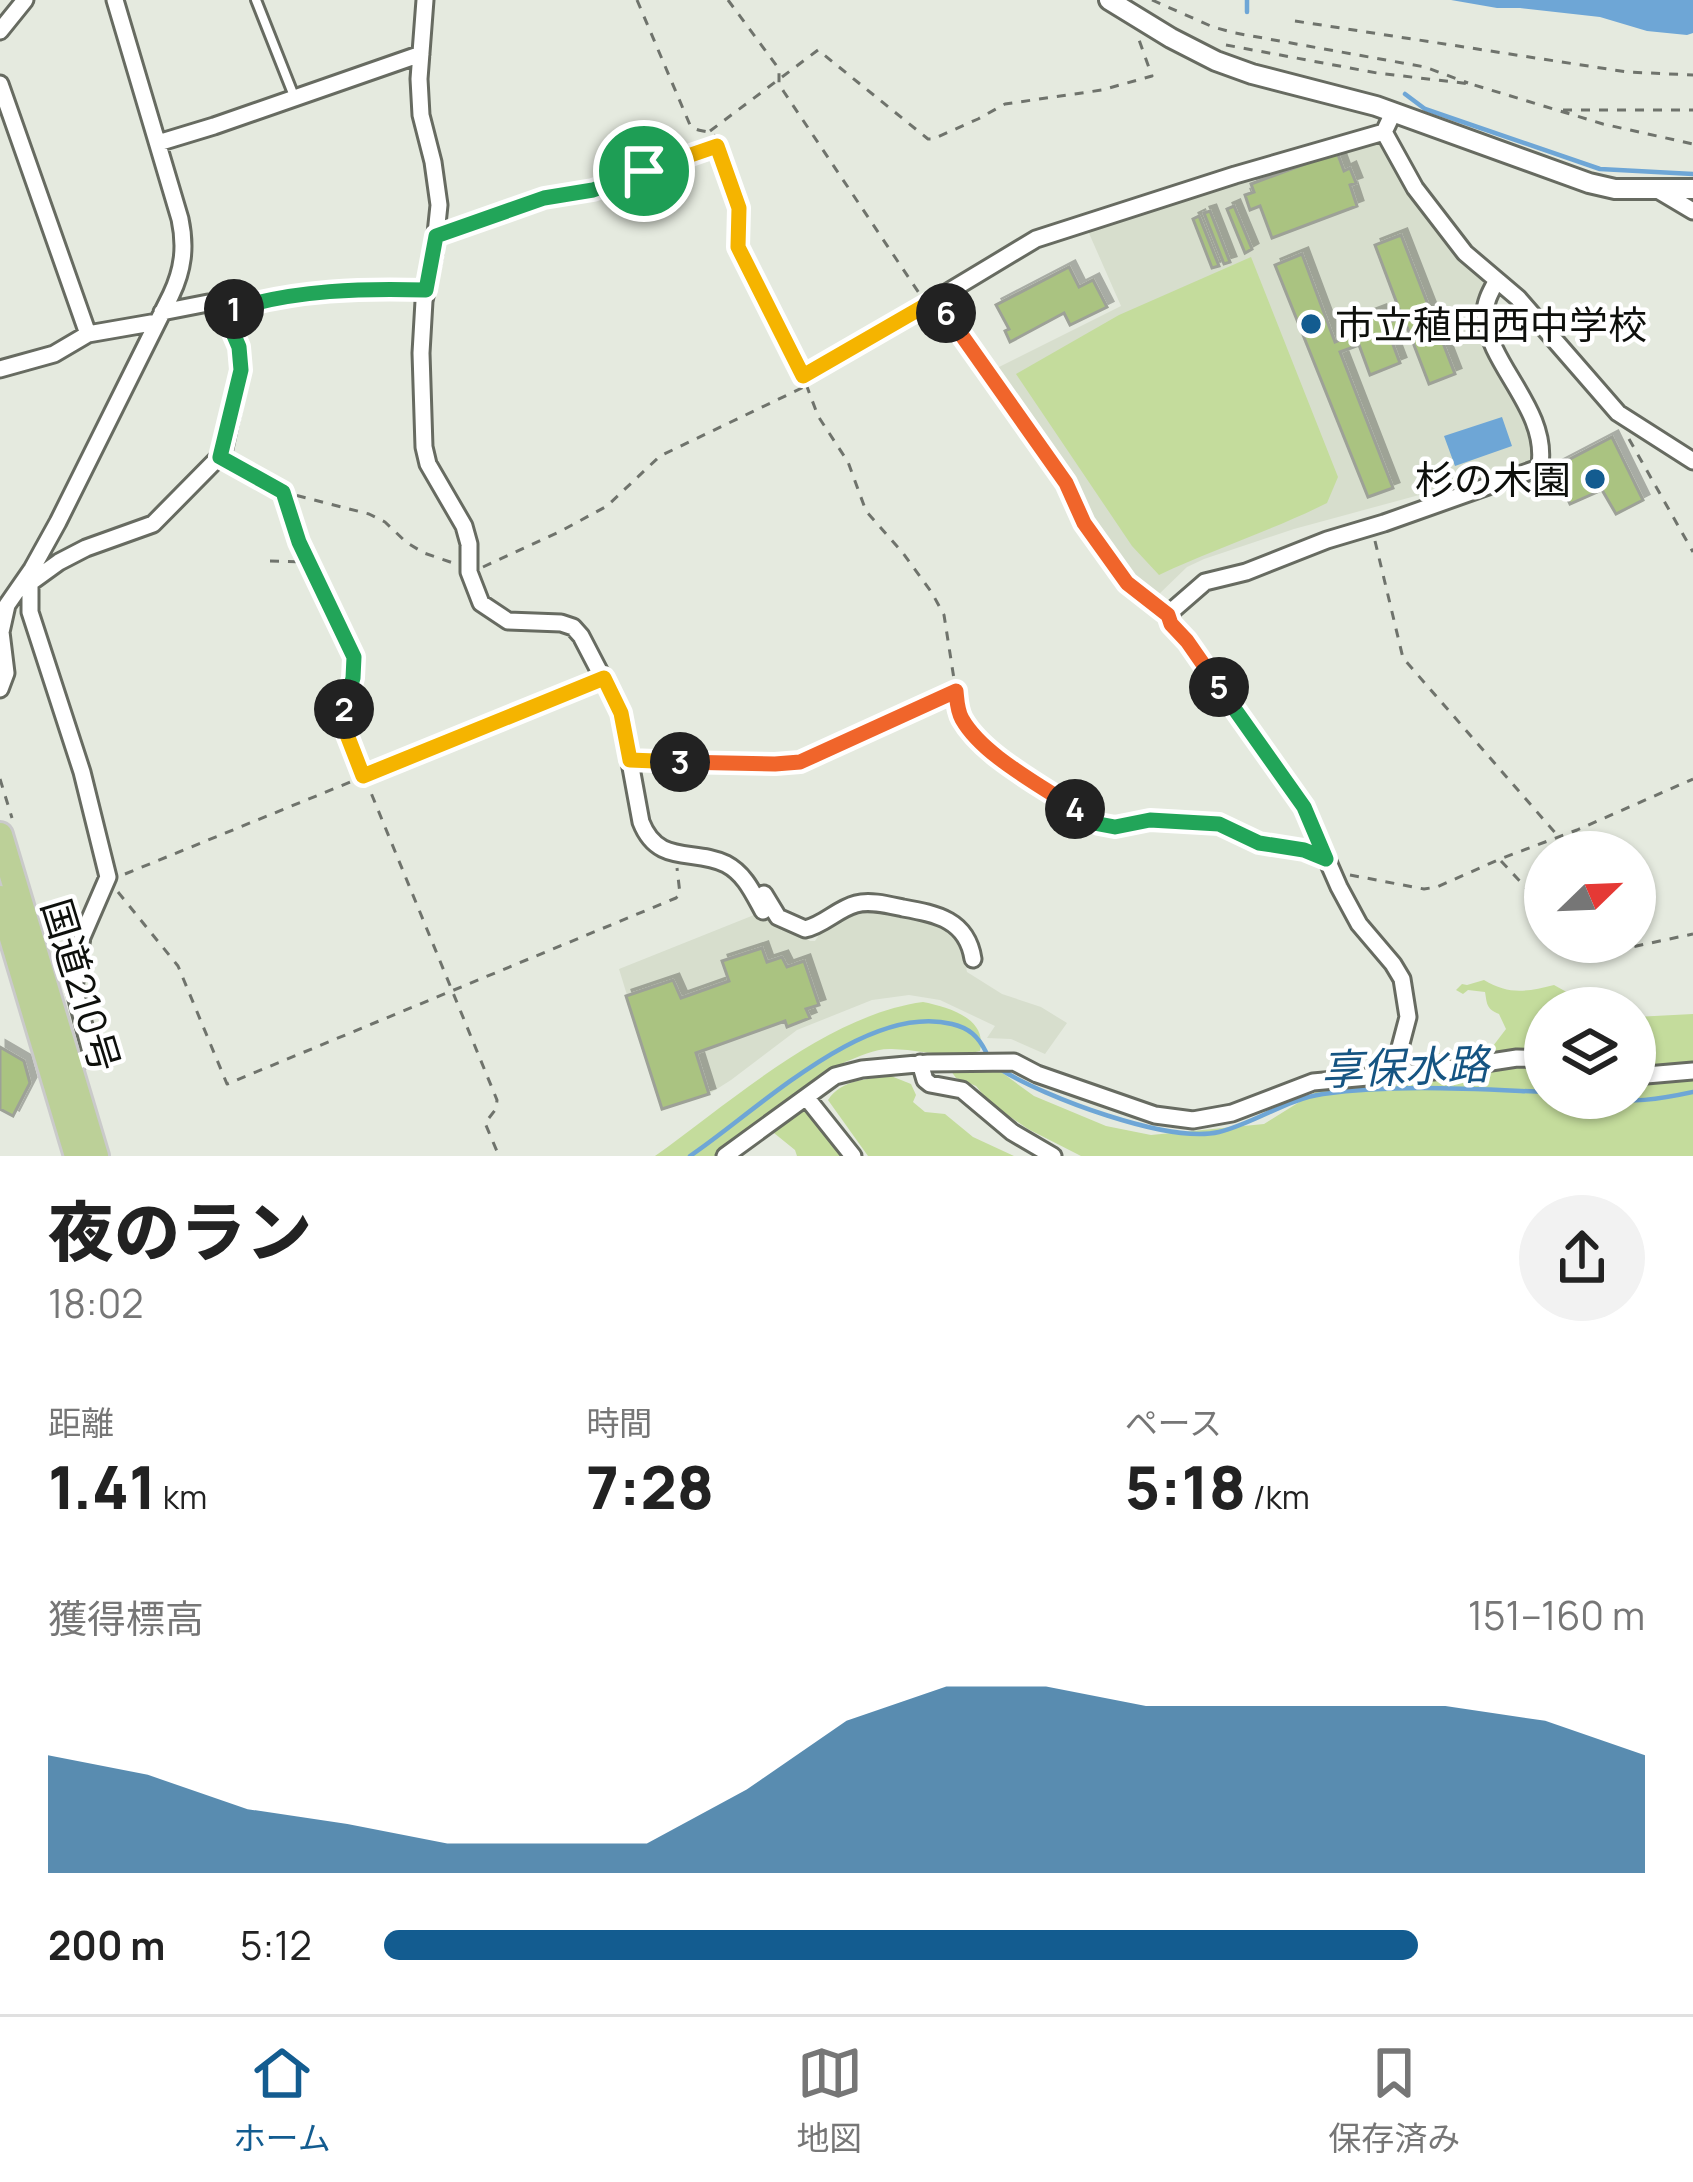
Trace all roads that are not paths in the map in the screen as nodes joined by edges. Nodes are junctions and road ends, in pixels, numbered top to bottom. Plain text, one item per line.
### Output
1 (25, 0) edge
2 (115, 0) edge
3 (256, 0) edge
4 (425, 0) edge
5 (1109, 0) edge
6 (0, 31) edge
7 (421, 54) junction
8 (0, 84) edge
9 (295, 98) junction
10 (1393, 112) junction
11 (1384, 132) junction
12 (158, 142) junction
13 (1693, 189) edge
14 (1656, 190) junction
15 (1693, 211) edge
16 (1497, 280) junction
17 (426, 290) junction
18 (224, 312) junction
19 (160, 317) junction
20 (88, 334) junction
21 (0, 369) edge
22 (1693, 461) edge
23 (26, 582) junction
24 (1168, 615) junction
25 (0, 689) edge
26 (0, 835) edge
27 (717, 861) junction
28 (0, 898) edge
29 (763, 911) dead end
30 (973, 959) dead end
31 (1524, 1058) edge
32 (920, 1064) junction
33 (69, 1065) junction
34 (1693, 1072) edge
35 (1393, 1074) junction
36 (1656, 1075) edge
37 (806, 1097) junction
38 (77, 1156) edge
39 (96, 1156) edge
40 (725, 1156) edge
41 (853, 1156) edge
42 (1053, 1156) edge

1 - 6 street
2 - 12 street
3 - 9 lane
4 - 7 street
5 - 10 street
7 - 9 street
7 - 17 street
8 - 20 street
9 - 12 street
10 - 11 street
10 - 14 street
11 - 16 street
11 - 24 street
12 - 19 street
13 - 14 street
14 - 15 street
16 - 22 street
16 - 24 street
17 - 18 street
17 - 27 street
18 - 19 street
18 - 23 street
19 - 20 street
19 - 23 street
20 - 21 street
23 - 25 street
23 - 33 street
24 - 35 street
26 - 33 highway, 国道210号
27 - 29 street
27 - 30 street
28 - 38 highway, 国道210号
31 - 35 street
32 - 35 street
32 - 37 street
32 - 42 street
33 - 39 highway, 国道210号
34 - 36 street
37 - 40 street
37 - 41 street

